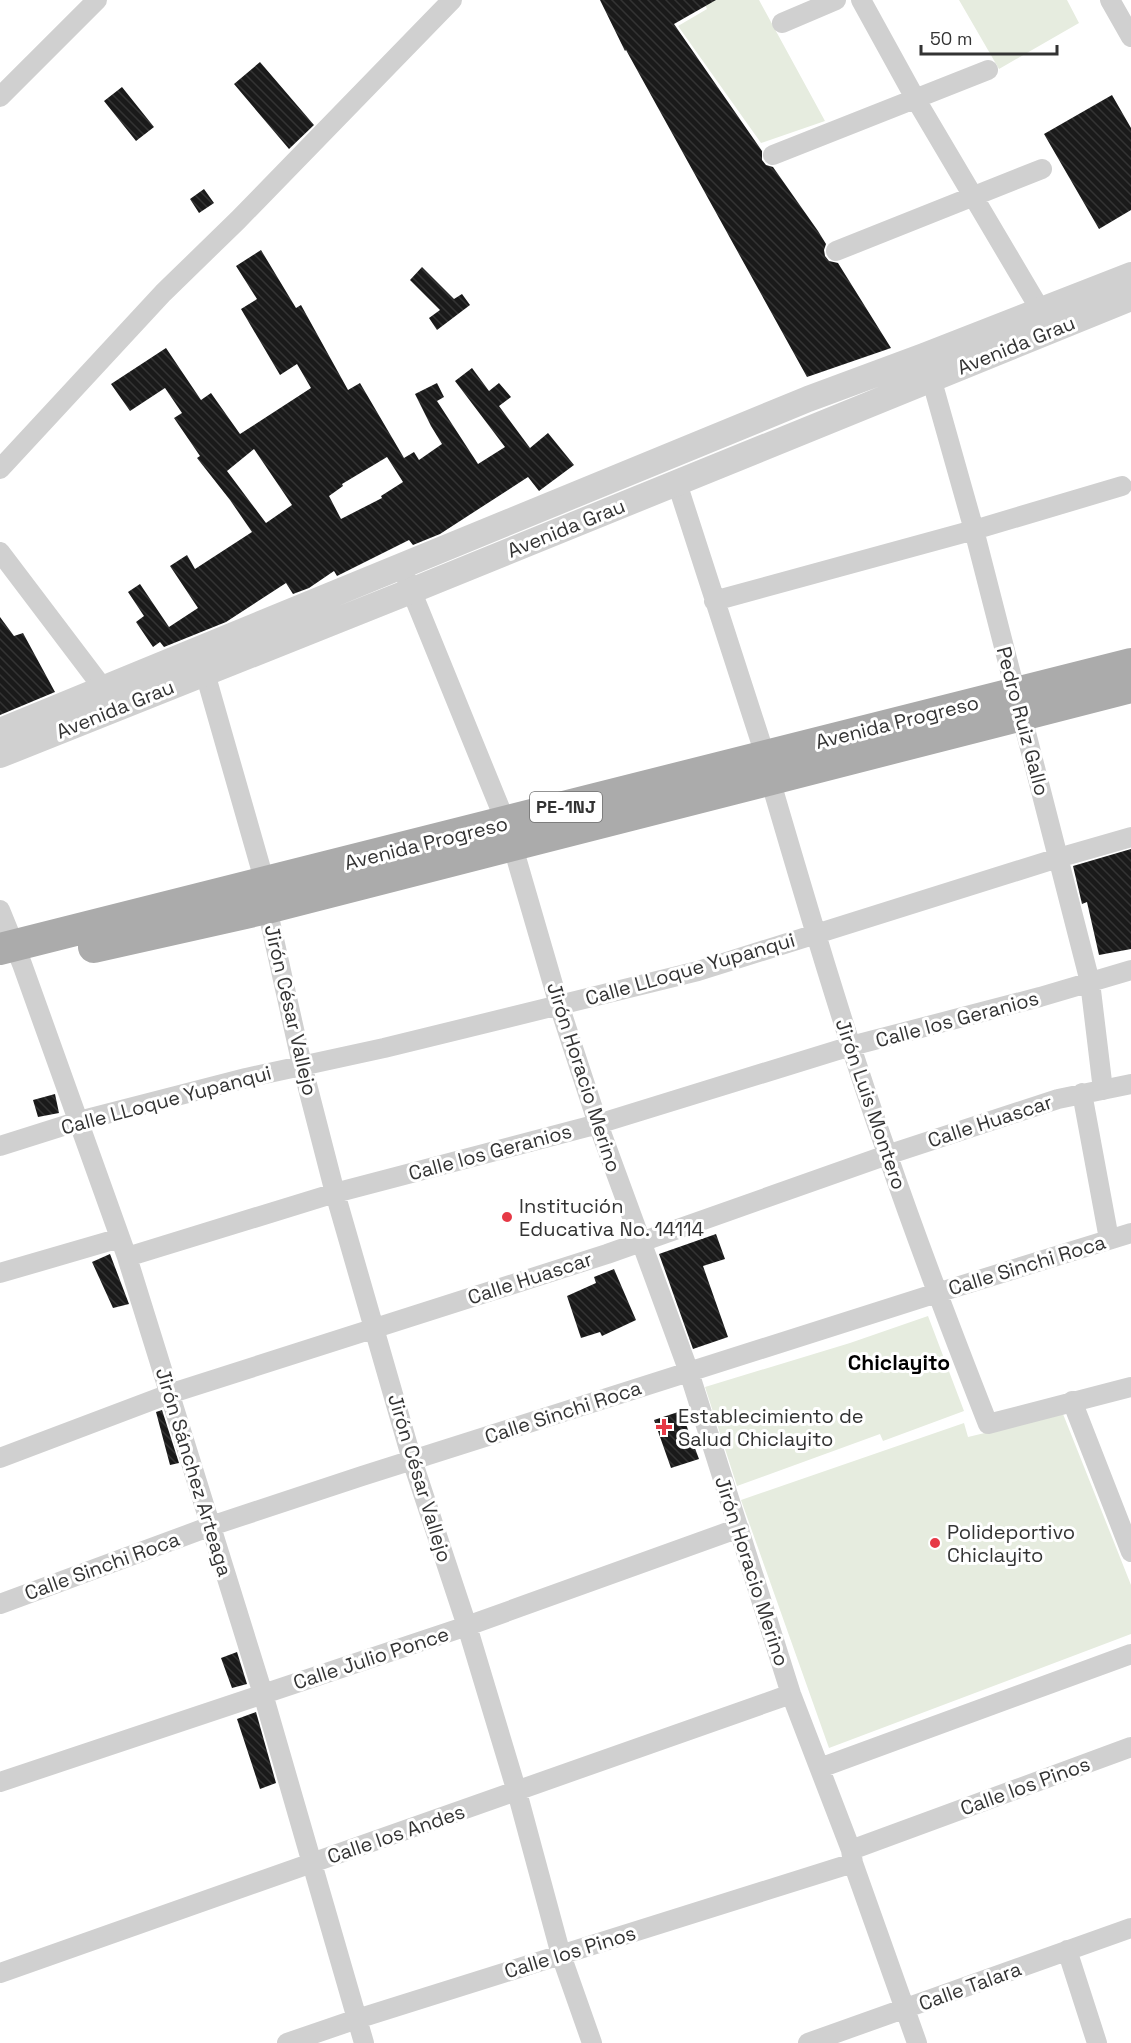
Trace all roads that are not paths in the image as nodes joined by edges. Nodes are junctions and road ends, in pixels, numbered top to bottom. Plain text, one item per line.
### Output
1 (452, 0) edge
2 (836, 0) edge
3 (861, 0) edge
4 (1110, 0) edge
5 (95, 1) edge
6 (782, 23) dead end
7 (1131, 37) edge
8 (988, 70) dead end
9 (2, 91) edge
10 (915, 98) junction
11 (773, 155) dead end
12 (1042, 169) dead end
13 (973, 196) junction
14 (836, 251) dead end
15 (1131, 275) edge
16 (1131, 298) edge
17 (1041, 311) junction
18 (929, 367) junction
19 (0, 470) edge
20 (676, 483) junction
21 (1122, 486) dead end
22 (974, 530) junction
23 (0, 552) edge
24 (401, 566) junction
25 (411, 591) junction
26 (714, 601) junction
27 (200, 662) junction
28 (1131, 664) edge
29 (1131, 687) edge
30 (103, 688) junction
31 (1018, 703) junction
32 (0, 731) edge
33 (0, 755) edge
34 (767, 767) junction
35 (509, 834) junction
36 (1131, 837) edge
37 (1058, 858) junction
38 (266, 896) junction
39 (0, 910) edge
40 (816, 933) junction
41 (9, 957) edge
42 (1131, 970) edge
43 (1090, 982) junction
44 (559, 1005) junction
45 (851, 1046) junction
46 (302, 1065) junction
47 (1131, 1084) edge
48 (1103, 1090) junction
49 (1082, 1093) junction
50 (79, 1121) junction
51 (598, 1124) junction
52 (0, 1146) edge
53 (887, 1155) junction
54 (335, 1193) junction
55 (1131, 1233) edge
56 (120, 1238) junction
57 (1109, 1239) junction
58 (640, 1242) junction
59 (127, 1257) junction
60 (0, 1273) edge
61 (937, 1293) junction
62 (375, 1329) junction
63 (689, 1372) junction
64 (1131, 1387) edge
65 (169, 1394) junction
66 (1072, 1401) junction
67 (0, 1458) edge
68 (412, 1460) junction
69 (210, 1526) junction
70 (739, 1528) junction
71 (1130, 1544) edge
72 (0, 1604) edge
73 (467, 1626) junction
74 (1131, 1653) edge
75 (263, 1694) junction
76 (791, 1694) junction
77 (1131, 1747) edge
78 (820, 1768) junction
79 (0, 1782) edge
80 (517, 1792) junction
81 (852, 1857) junction
82 (312, 1864) junction
83 (1131, 1928) edge
84 (1067, 1950) junction
85 (561, 1955) junction
86 (0, 1973) edge
87 (904, 2010) junction
88 (357, 2019) junction
89 (287, 2043) edge
90 (364, 2043) edge
91 (592, 2043) edge
92 (808, 2043) edge
93 (917, 2043) edge
94 (1097, 2043) edge

1 - 19 street
2 - 6 street
3 - 10 street
4 - 7 street
5 - 9 street
8 - 10 street
10 - 11 street
10 - 13 street
12 - 13 street
13 - 14 street
13 - 17 street
15 - 17 street, Avenida Grau
16 - 18 street, Avenida Grau
17 - 18 street, Avenida Grau
18 - 20 street, Avenida Grau
18 - 22 street, Pedro Ruiz Gallo
18 - 24 street, Avenida Grau
20 - 25 street, Avenida Grau
20 - 26 street, Jirón Luis Montero
21 - 22 street
22 - 26 street
22 - 31 street, Pedro Ruiz Gallo
23 - 30 street
24 - 25 street, Jirón Horacio Merino
24 - 27 street, Avenida Grau
25 - 27 street, Avenida Grau
25 - 35 street, Jirón Horacio Merino
26 - 34 street, Jirón Luis Montero
27 - 30 street, Avenida Grau
27 - 33 street, Avenida Grau
27 - 38 street, Jirón César Vallejo
28 - 31 main road, Avenida Progreso / PE-1NJ
29 - 31 main road, Avenida Progreso / PE-1NJ
30 - 32 street, Avenida Grau
31 - 34 main road, Avenida Progreso / PE-1NJ
31 - 37 street, Pedro Ruiz Gallo
34 - 35 main road, Avenida Progreso / PE-1NJ
34 - 40 street, Jirón Luis Montero
35 - 38 main road, Avenida Progreso / PE-1NJ
35 - 44 street, Jirón Horacio Merino
36 - 37 street, Calle LLoque Yupanqui
37 - 40 street, Calle LLoque Yupanqui
37 - 43 street, Pedro Ruiz Gallo
38 - 41 main road, Avenida Progreso / PE-1NJ
38 - 46 street, Jirón César Vallejo
39 - 41 street, Jirón Sánchez Arteaga
40 - 44 street, Calle LLoque Yupanqui
40 - 45 street, Jirón Luis Montero
41 - 50 street, Jirón Sánchez Arteaga
42 - 43 street, Calle los Geranios
43 - 45 street, Calle los Geranios
43 - 48 street, Pedro Ruiz Gallo
44 - 46 street, Calle LLoque Yupanqui
44 - 51 street, Jirón Horacio Merino
45 - 51 street, Calle los Geranios
45 - 53 street, Jirón Luis Montero
46 - 50 street, Calle LLoque Yupanqui
46 - 54 street, Jirón César Vallejo
47 - 48 street, Calle Huascar
48 - 49 street, Calle Huascar
49 - 53 street, Calle Huascar
49 - 57 street
50 - 52 street, Calle LLoque Yupanqui
50 - 56 street, Jirón Sánchez Arteaga
51 - 54 street, Calle los Geranios
51 - 58 street, Jirón Horacio Merino
53 - 58 street, Calle Huascar
53 - 61 street, Jirón Luis Montero
54 - 59 street, Calle los Geranios
54 - 62 street, Jirón César Vallejo
55 - 57 street, Calle Sinchi Roca
56 - 59 street, Jirón Sánchez Arteaga
56 - 60 street
57 - 61 street, Calle Sinchi Roca
58 - 62 street, Calle Huascar
58 - 63 street, Jirón Horacio Merino
59 - 65 street, Jirón Sánchez Arteaga
61 - 63 street, Calle Sinchi Roca
61 - 66 street, Jirón Luis Montero
62 - 65 street, Calle Huascar
62 - 68 street, Jirón César Vallejo
63 - 68 street, Calle Sinchi Roca
63 - 70 street, Jirón Horacio Merino
64 - 66 street
65 - 67 street, Calle Huascar
65 - 69 street, Jirón Sánchez Arteaga
66 - 71 street
68 - 69 street, Calle Sinchi Roca
68 - 73 street, Jirón César Vallejo
69 - 72 street, Calle Sinchi Roca
69 - 75 street, Jirón Sánchez Arteaga
70 - 73 street, Calle Julio Ponce
70 - 76 street, Jirón Horacio Merino
73 - 75 street, Calle Julio Ponce
73 - 80 street, Jirón César Vallejo
74 - 78 street
75 - 79 street, Calle Julio Ponce
75 - 82 street, Jirón Sánchez Arteaga
76 - 78 street, Jirón Horacio Merino
76 - 80 street, Calle los Andes
77 - 81 street, Calle los Pinos
78 - 81 street, Jirón Horacio Merino
80 - 82 street, Calle los Andes
80 - 85 street, Jirón César Vallejo
81 - 85 street, Calle los Pinos
81 - 87 street, Jirón Horacio Merino
82 - 86 street, Calle los Andes
82 - 88 street, Jirón Sánchez Arteaga
83 - 84 street, Calle Talara
84 - 87 street, Calle Talara
84 - 94 street
85 - 88 street, Calle los Pinos
85 - 91 street, Jirón César Vallejo
87 - 92 street, Calle Talara
87 - 93 street, Jirón Horacio Merino
88 - 89 street, Calle los Pinos
88 - 90 street, Jirón Sánchez Arteaga

